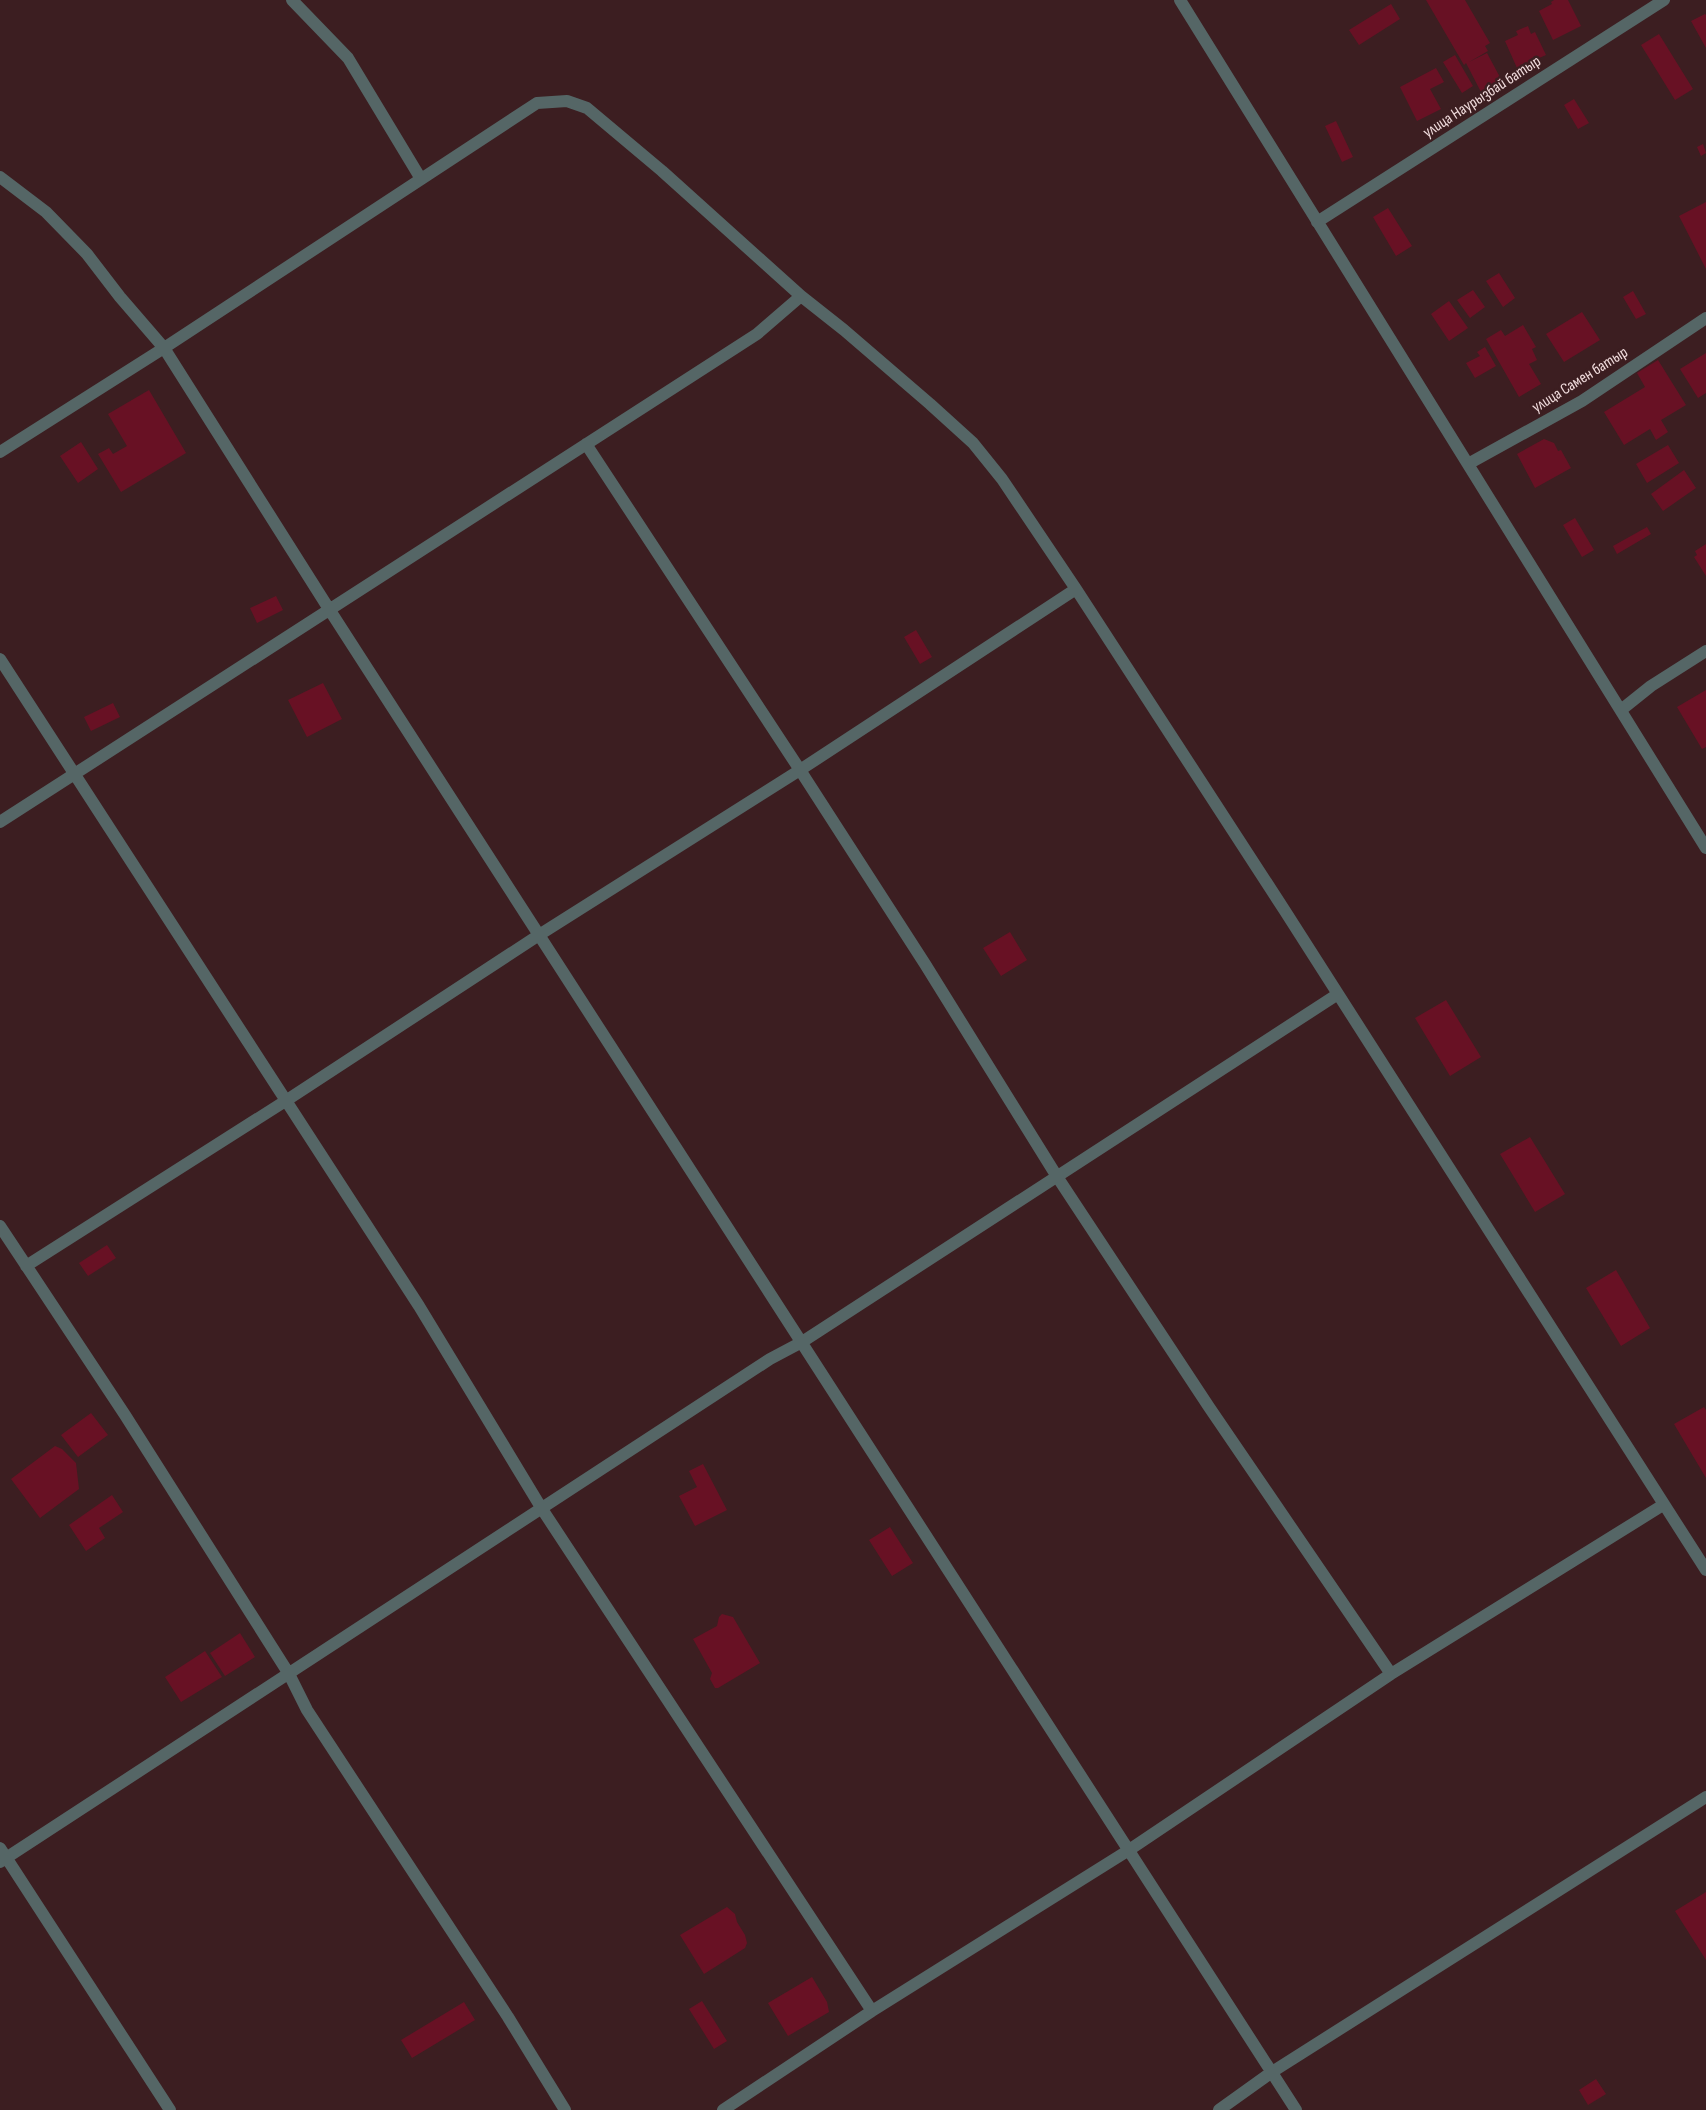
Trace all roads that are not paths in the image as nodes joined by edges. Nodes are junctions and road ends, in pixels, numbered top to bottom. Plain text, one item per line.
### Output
1 (292, 0) edge
2 (1180, 0) edge
3 (1664, 0) edge
4 (0, 177) edge
5 (421, 179) junction
6 (1316, 222) junction
7 (801, 296) junction
8 (1706, 318) edge
9 (164, 348) junction
10 (586, 444) junction
11 (0, 452) edge
12 (1468, 464) junction
13 (1076, 589) junction
14 (329, 609) junction
15 (1706, 651) edge
16 (0, 659) edge
17 (1621, 710) junction
18 (800, 770) junction
19 (74, 774) junction
20 (0, 822) edge
21 (1706, 848) edge
22 (539, 935) junction
23 (1338, 994) junction
24 (287, 1100) junction
25 (1056, 1175) junction
26 (0, 1226) edge
27 (26, 1266) junction
28 (802, 1342) junction
29 (1663, 1505) junction
30 (542, 1510) junction
31 (1706, 1570) edge
32 (289, 1674) junction
33 (1391, 1674) junction
34 (1706, 1797) edge
35 (1128, 1850) junction
36 (2, 1856) edge
37 (872, 2011) junction
38 (1272, 2072) junction
39 (170, 2110) edge
40 (565, 2110) edge
41 (723, 2110) edge
42 (1219, 2110) edge
43 (1296, 2110) edge

1 - 5 street
2 - 6 street
3 - 6 street, улица Наурызбай батыр
4 - 9 street
5 - 7 street
5 - 9 street
6 - 12 street
7 - 10 street
7 - 13 street
8 - 12 street, улица Самен батыр
9 - 11 street
9 - 14 street
10 - 14 street
10 - 18 street
12 - 17 street
13 - 18 street
13 - 23 street
14 - 19 street
14 - 22 street
15 - 17 street
16 - 19 street
17 - 21 street
18 - 22 street
18 - 25 street
19 - 20 street
19 - 24 street
22 - 24 street
22 - 28 street
23 - 25 street
23 - 29 street
24 - 27 street
24 - 30 street
25 - 28 street
25 - 33 street
26 - 27 street
27 - 32 street
28 - 30 street
28 - 35 street
29 - 31 street
29 - 33 street
30 - 32 street
30 - 37 street
32 - 36 street
32 - 40 street
33 - 35 street
34 - 38 street
35 - 37 street
35 - 38 street
36 - 39 street
37 - 41 street
38 - 42 street
38 - 43 street

